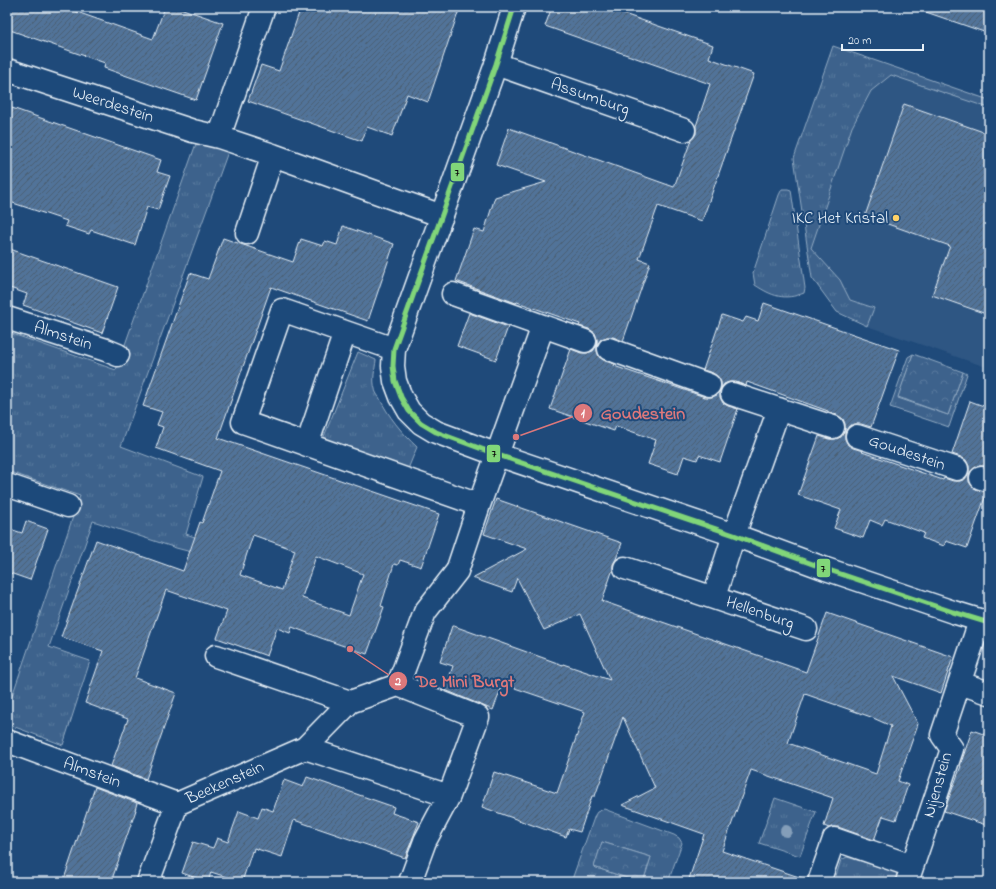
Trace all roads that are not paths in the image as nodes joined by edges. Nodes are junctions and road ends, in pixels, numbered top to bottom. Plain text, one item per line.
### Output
1 (264, 7) edge
2 (514, 7) edge
3 (496, 64) junction
4 (7, 70) edge
5 (684, 130) dead end
6 (219, 137) junction
7 (273, 154) junction
8 (442, 216) junction
9 (247, 232) dead end
10 (453, 294) dead end
11 (7, 318) edge
12 (543, 326) junction
13 (346, 332) junction
14 (585, 341) dead end
15 (394, 349) junction
16 (609, 349) dead end
17 (118, 355) dead end
18 (709, 385) dead end
19 (732, 394) dead end
20 (779, 409) junction
21 (833, 427) dead end
22 (857, 436) dead end
23 (307, 445) junction
24 (498, 455) junction
25 (957, 470) dead end
26 (7, 485) edge
27 (479, 505) junction
28 (68, 506) dead end
29 (734, 535) junction
30 (625, 568) dead end
31 (714, 597) junction
32 (984, 622) edge
33 (806, 628) dead end
34 (216, 656) dead end
35 (960, 683) junction
36 (398, 685) junction
37 (989, 693) edge
38 (350, 702) junction
39 (7, 741) edge
40 (305, 748) junction
41 (449, 796) junction
42 (177, 804) junction
43 (910, 874) edge
44 (148, 882) edge
45 (410, 882) edge
46 (819, 882) edge

1 - 6 street
2 - 3 street
3 - 5 street, Assumburg
3 - 8 street
4 - 6 street, Weerdestein
6 - 7 street, Weerdestein
7 - 8 street, Weerdestein
7 - 9 street
8 - 15 street
10 - 12 street
11 - 17 street, Almstein
12 - 14 street
12 - 24 street
13 - 15 street
13 - 23 street
13 - 23 street
15 - 24 street
16 - 18 street
19 - 20 street
20 - 21 street
20 - 29 street
22 - 25 street, Goudestein
23 - 27 street
24 - 27 street
24 - 29 street
26 - 28 street
27 - 36 street
29 - 31 street, Hellenburg
29 - 32 street
30 - 31 street, Hellenburg
31 - 33 street, Hellenburg
32 - 35 street, Nijenstein
34 - 38 street
35 - 37 street
35 - 43 street, Nijenstein
36 - 38 street, Beekenstein
36 - 41 street
38 - 40 street, Beekenstein
39 - 42 street, Almstein
40 - 41 street
40 - 42 street, Beekenstein
41 - 45 street
42 - 44 street, Beekenstein
43 - 46 street, Nijenstein

